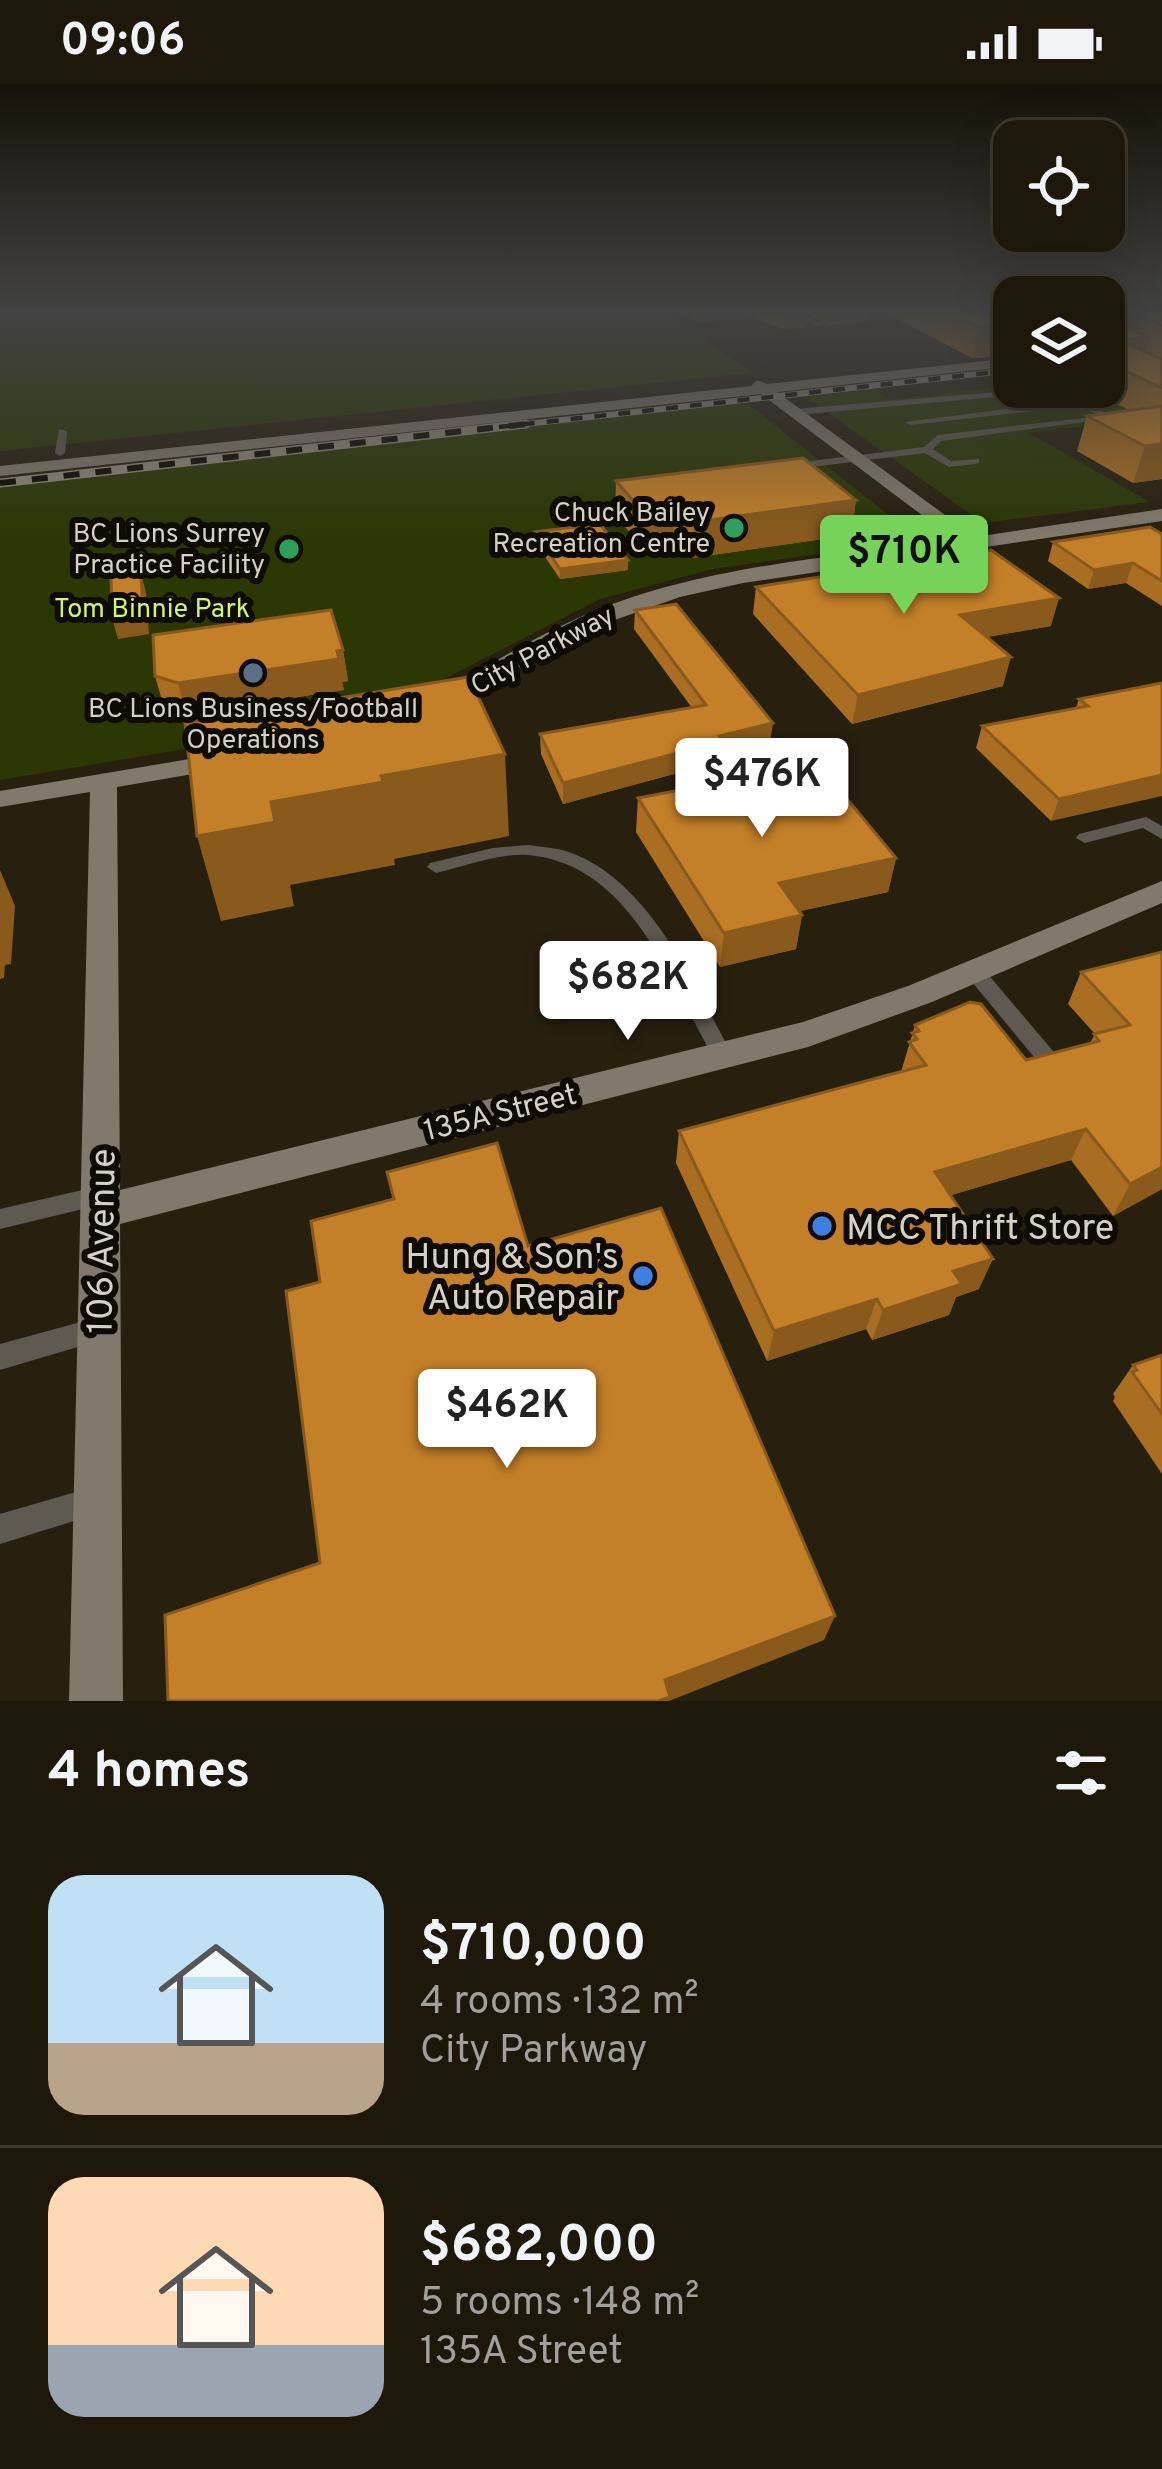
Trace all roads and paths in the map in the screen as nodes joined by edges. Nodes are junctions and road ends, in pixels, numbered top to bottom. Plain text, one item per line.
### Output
1 (733, 387) edge
2 (736, 387) edge
3 (761, 387) edge
4 (993, 394) edge
5 (1035, 408) edge
6 (1090, 408) edge
7 (796, 412) junction
8 (910, 422) dead end
9 (62, 431) dead end
10 (927, 450) junction
11 (60, 453) junction
12 (857, 458) junction
13 (0, 459) edge
14 (974, 461) dead end
15 (770, 469) edge
16 (0, 471) edge
17 (1162, 515) edge
18 (970, 542) junction
19 (419, 712) edge
20 (261, 755) edge
21 (104, 781) junction
22 (0, 799) edge
23 (1162, 835) edge
24 (1085, 838) dead end
25 (436, 867) dead end
26 (1162, 891) edge
27 (974, 971) junction
28 (723, 1056) junction
29 (1051, 1063) edge
30 (100, 1204) junction
31 (0, 1219) edge
32 (99, 1329) junction
33 (0, 1357) edge
34 (98, 1501) junction
35 (0, 1529) edge
36 (96, 1701) edge

1 - 11 street
2 - 16 street
3 - 7 street
4 - 7 lane
5 - 8 lane
6 - 10 lane
7 - 12 street
9 - 11 lane
10 - 12 lane
10 - 14 lane
11 - 13 street
12 - 15 lane
12 - 18 street
17 - 18 street, City Parkway
18 - 19 street, City Parkway
20 - 21 street
21 - 22 street
21 - 30 street, 106 Avenue
23 - 24 lane
25 - 28 lane
26 - 27 street, 135A Street
27 - 28 street, 135A Street
27 - 29 lane
28 - 30 street, 135A Street
30 - 31 lane
30 - 32 street, 106 Avenue
32 - 33 lane
32 - 34 street, 106 Avenue
34 - 35 lane
34 - 36 street, 106 Avenue

